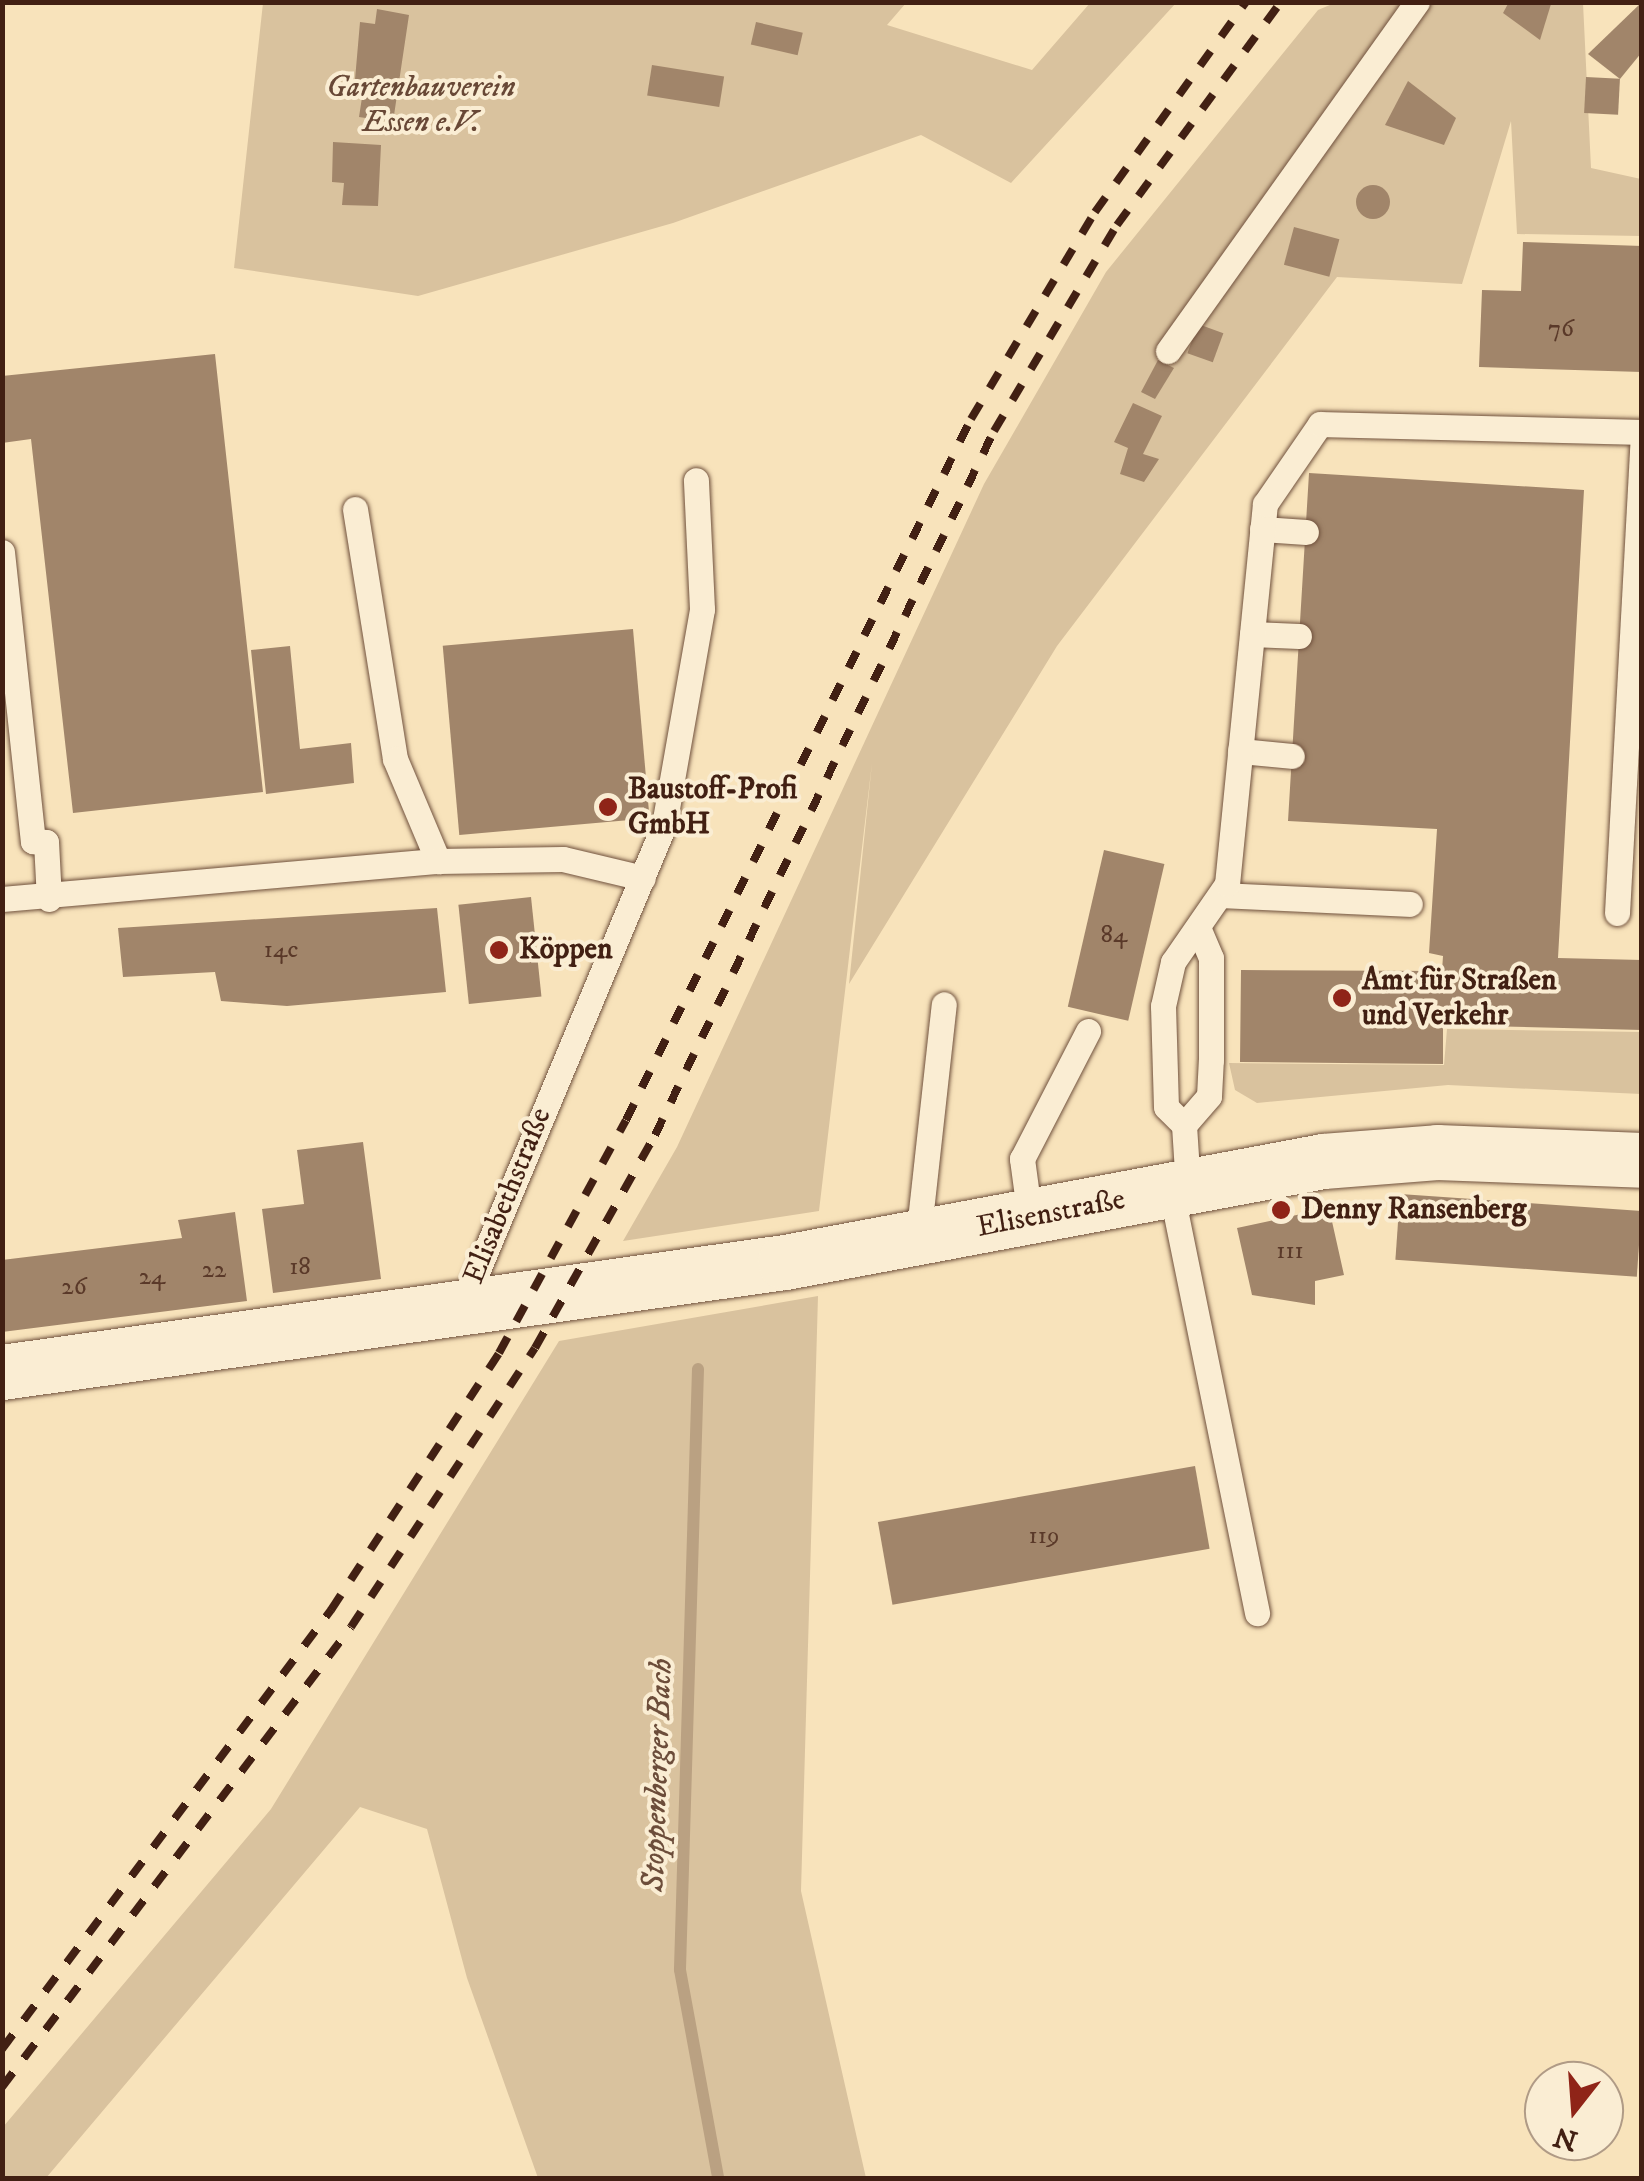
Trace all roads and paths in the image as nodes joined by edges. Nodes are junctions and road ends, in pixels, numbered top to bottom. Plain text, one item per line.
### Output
1 (1417, 2) edge
2 (1168, 351) dead end
3 (1642, 432) edge
4 (1642, 444) edge
5 (696, 480) dead end
6 (355, 509) dead end
7 (1262, 529) junction
8 (1306, 532) dead end
9 (2, 552) edge
10 (1252, 634) junction
11 (1299, 636) dead end
12 (1240, 752) junction
13 (1292, 756) dead end
14 (438, 861) junction
15 (643, 878) junction
16 (1222, 895) junction
17 (50, 899) junction
18 (2, 900) edge
19 (1410, 904) dead end
20 (1617, 914) dead end
21 (1200, 932) junction
22 (944, 1004) dead end
23 (1088, 1031) dead end
24 (1184, 1124) junction
25 (1642, 1160) edge
26 (1179, 1188) junction
27 (1030, 1218) junction
28 (918, 1238) junction
29 (462, 1308) junction
30 (2, 1372) edge
31 (1257, 1613) dead end

1 - 2 lane
3 - 7 lane
4 - 20 lane
5 - 15 lane, Elisabethstraße
6 - 14 lane
7 - 8 lane
7 - 10 lane
9 - 17 lane
10 - 11 lane
10 - 12 lane
12 - 13 lane
12 - 16 lane
14 - 15 lane
14 - 17 lane
15 - 29 lane, Elisabethstraße
16 - 19 lane
16 - 21 lane
17 - 18 lane
21 - 24 lane
21 - 24 lane
22 - 28 lane
23 - 27 lane
24 - 26 lane
25 - 26 street, Elisenstraße
26 - 27 street, Elisenstraße
26 - 31 lane
27 - 28 street, Elisenstraße
28 - 29 street, Elisenstraße
29 - 30 street, Elisabethstraße

